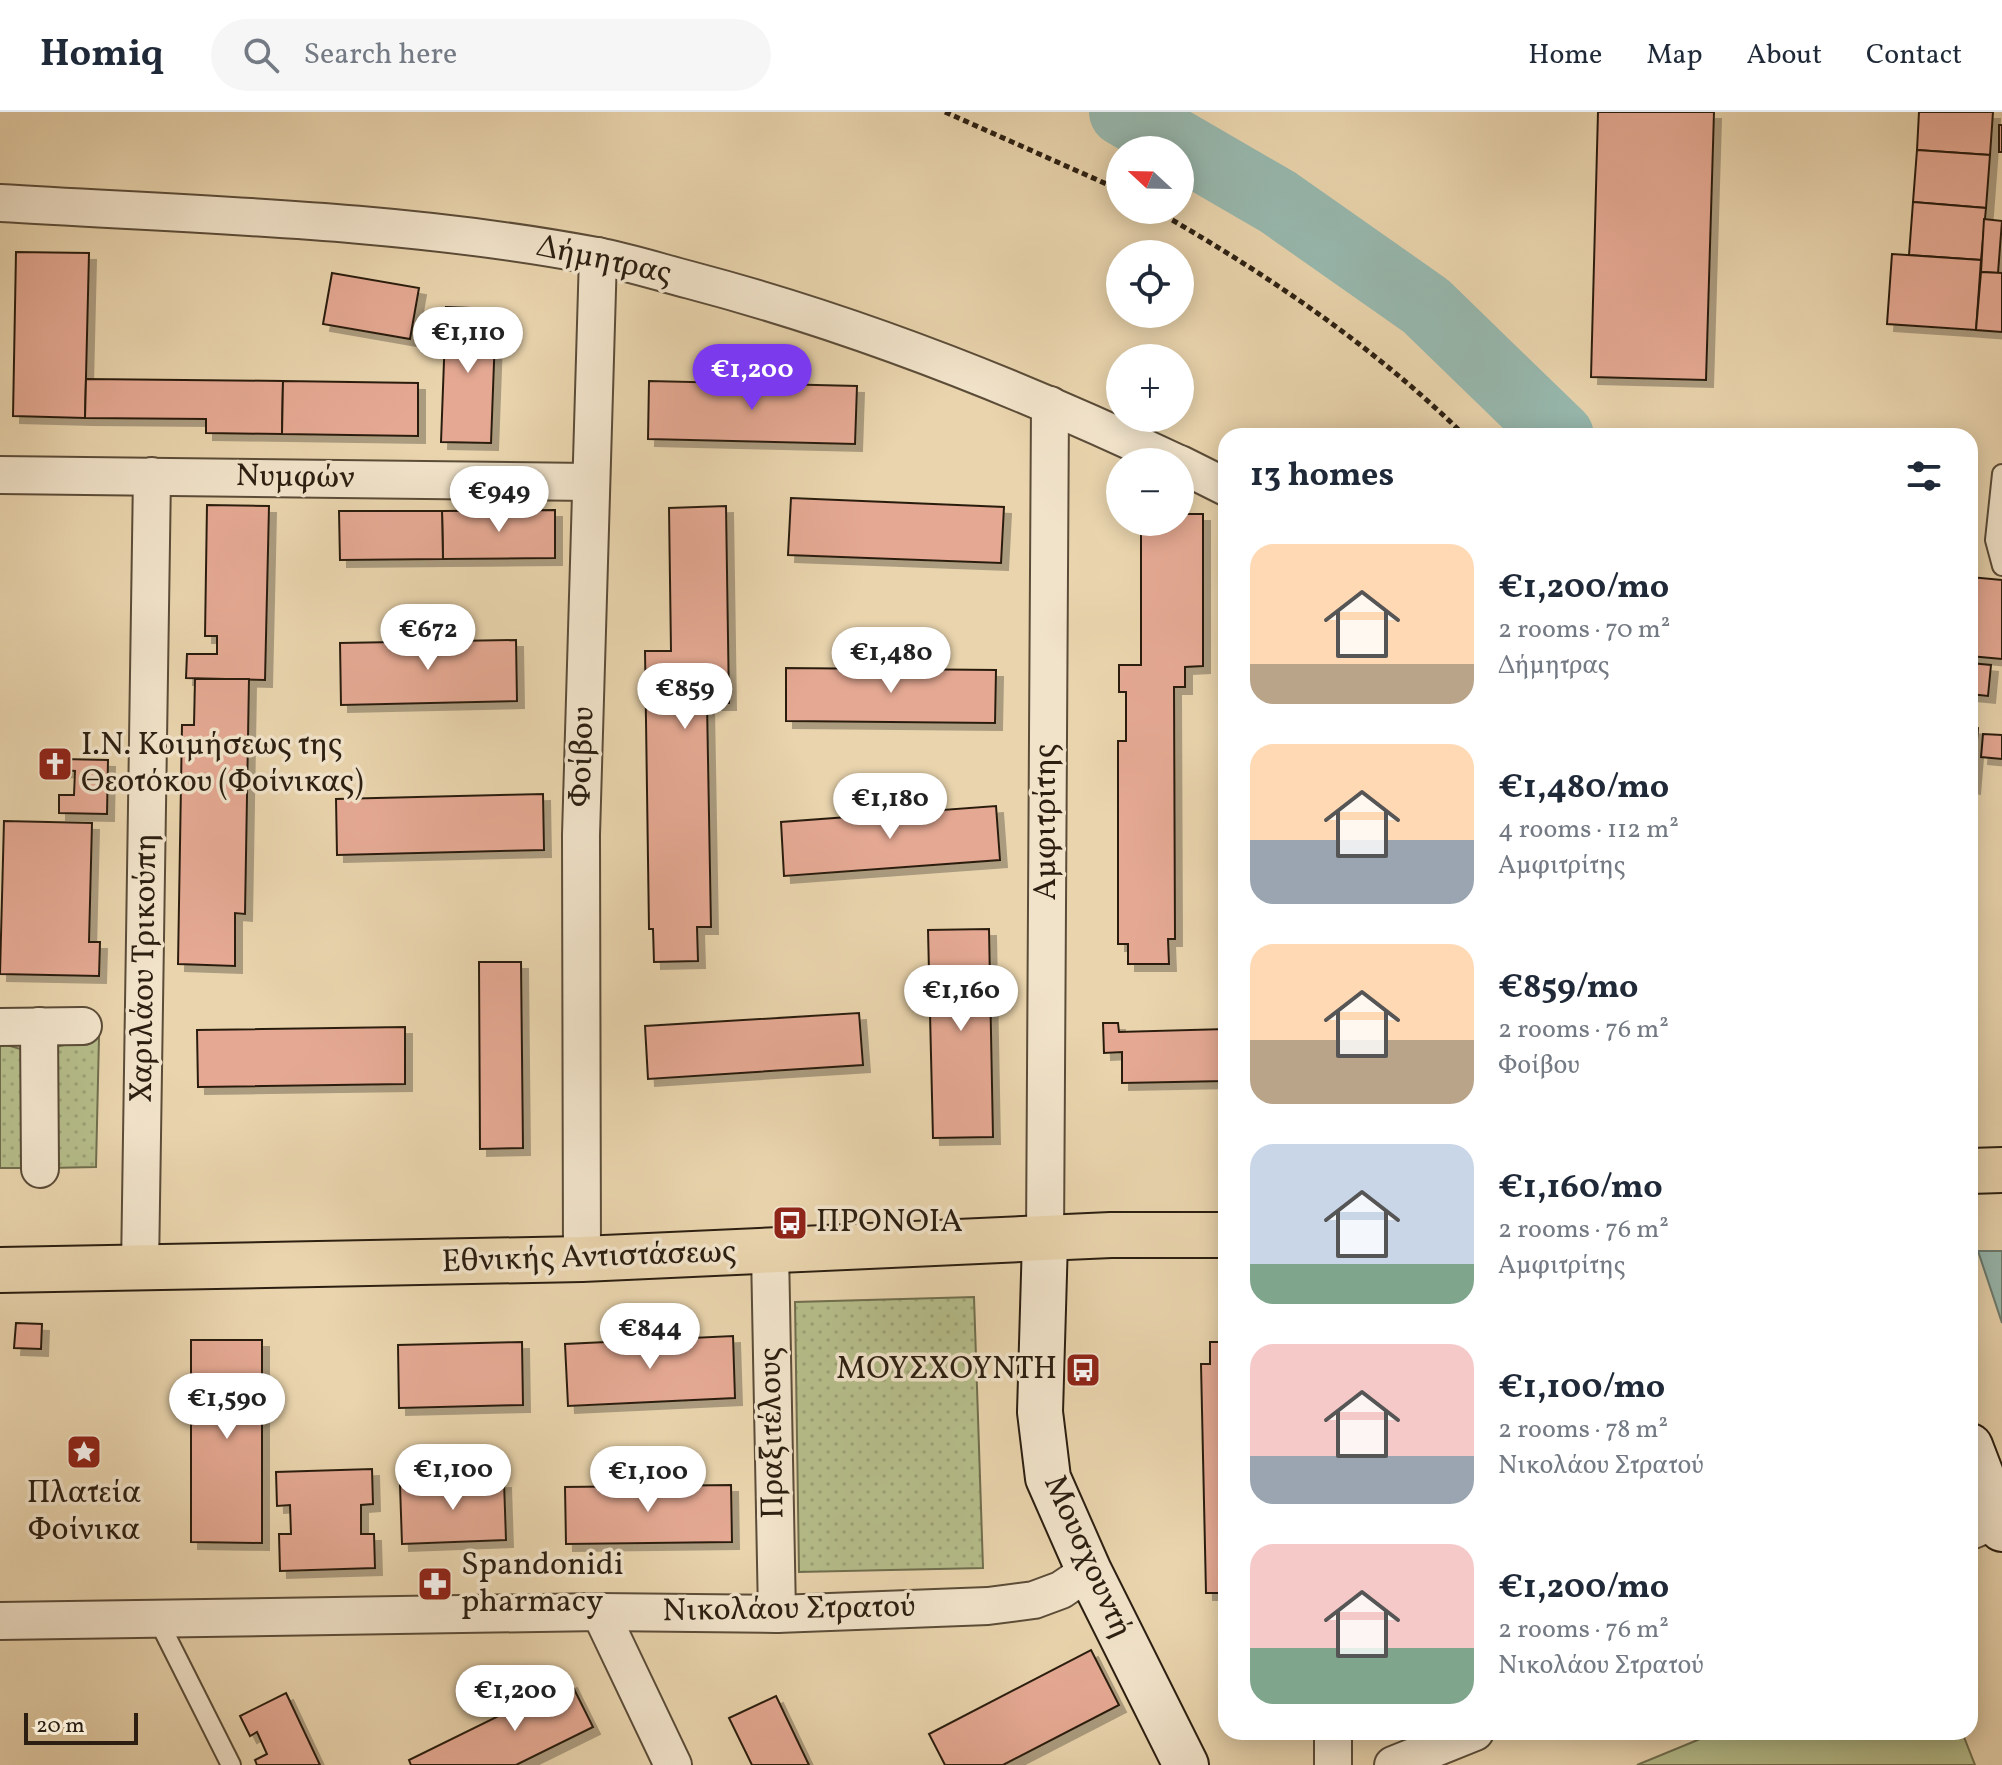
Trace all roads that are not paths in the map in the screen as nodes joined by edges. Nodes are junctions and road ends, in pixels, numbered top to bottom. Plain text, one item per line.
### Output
1 (0, 203) edge
2 (598, 256) junction
3 (1050, 405) junction
4 (1145, 448) edge
5 (1194, 471) edge
6 (2002, 474) edge
7 (0, 475) edge
8 (152, 476) junction
9 (590, 482) junction
10 (1218, 483) edge
11 (2002, 566) edge
12 (39, 1026) junction
13 (83, 1026) dead end
14 (0, 1027) edge
15 (40, 1169) dead end
16 (2002, 1170) edge
17 (1978, 1171) edge
18 (1218, 1235) edge
19 (1045, 1240) junction
20 (770, 1252) junction
21 (582, 1259) junction
22 (140, 1269) junction
23 (0, 1270) edge
24 (1978, 1478) edge
25 (1990, 1527) edge
26 (1089, 1571) junction
27 (600, 1612) junction
28 (777, 1614) junction
29 (158, 1620) junction
30 (0, 1621) edge
31 (1333, 1740) edge
32 (1455, 1740) edge
33 (231, 1765) edge
34 (673, 1765) edge
35 (1186, 1765) edge
36 (1333, 1765) edge
37 (1393, 1765) edge

1 - 2 street, Δήμητρας
2 - 3 street, Δήμητρας
2 - 9 street, Φοίβου
3 - 4 street, Δήμητρας
3 - 19 street, Αμφιτρίτης
5 - 10 street, Δήμητρας
6 - 11 lane
7 - 8 street, Νυμφών
8 - 9 street, Νυμφών
8 - 22 street, Χαριλάου Τρικούπη
9 - 21 street, Φοίβου
12 - 13 street
12 - 14 street
12 - 15 street
16 - 17 main road
18 - 19 main road, Εθνικής Αντιστάσεως
19 - 20 main road, Εθνικής Αντιστάσεως
19 - 26 main road, Μουσχουντή
20 - 21 main road, Εθνικής Αντιστάσεως
20 - 28 street, Πραξιτέλους
21 - 22 main road, Εθνικής Αντιστάσεως
22 - 23 main road, Εθνικής Αντιστάσεως
24 - 25 main road
26 - 28 street, Νικολάου Στρατού
26 - 35 main road, Μουσχουντή
27 - 28 street, Νικολάου Στρατού
27 - 29 street, Νικολάου Στρατού
27 - 34 street
29 - 30 street, Νικολάου Στρατού
29 - 33 lane
31 - 36 street
32 - 37 street

